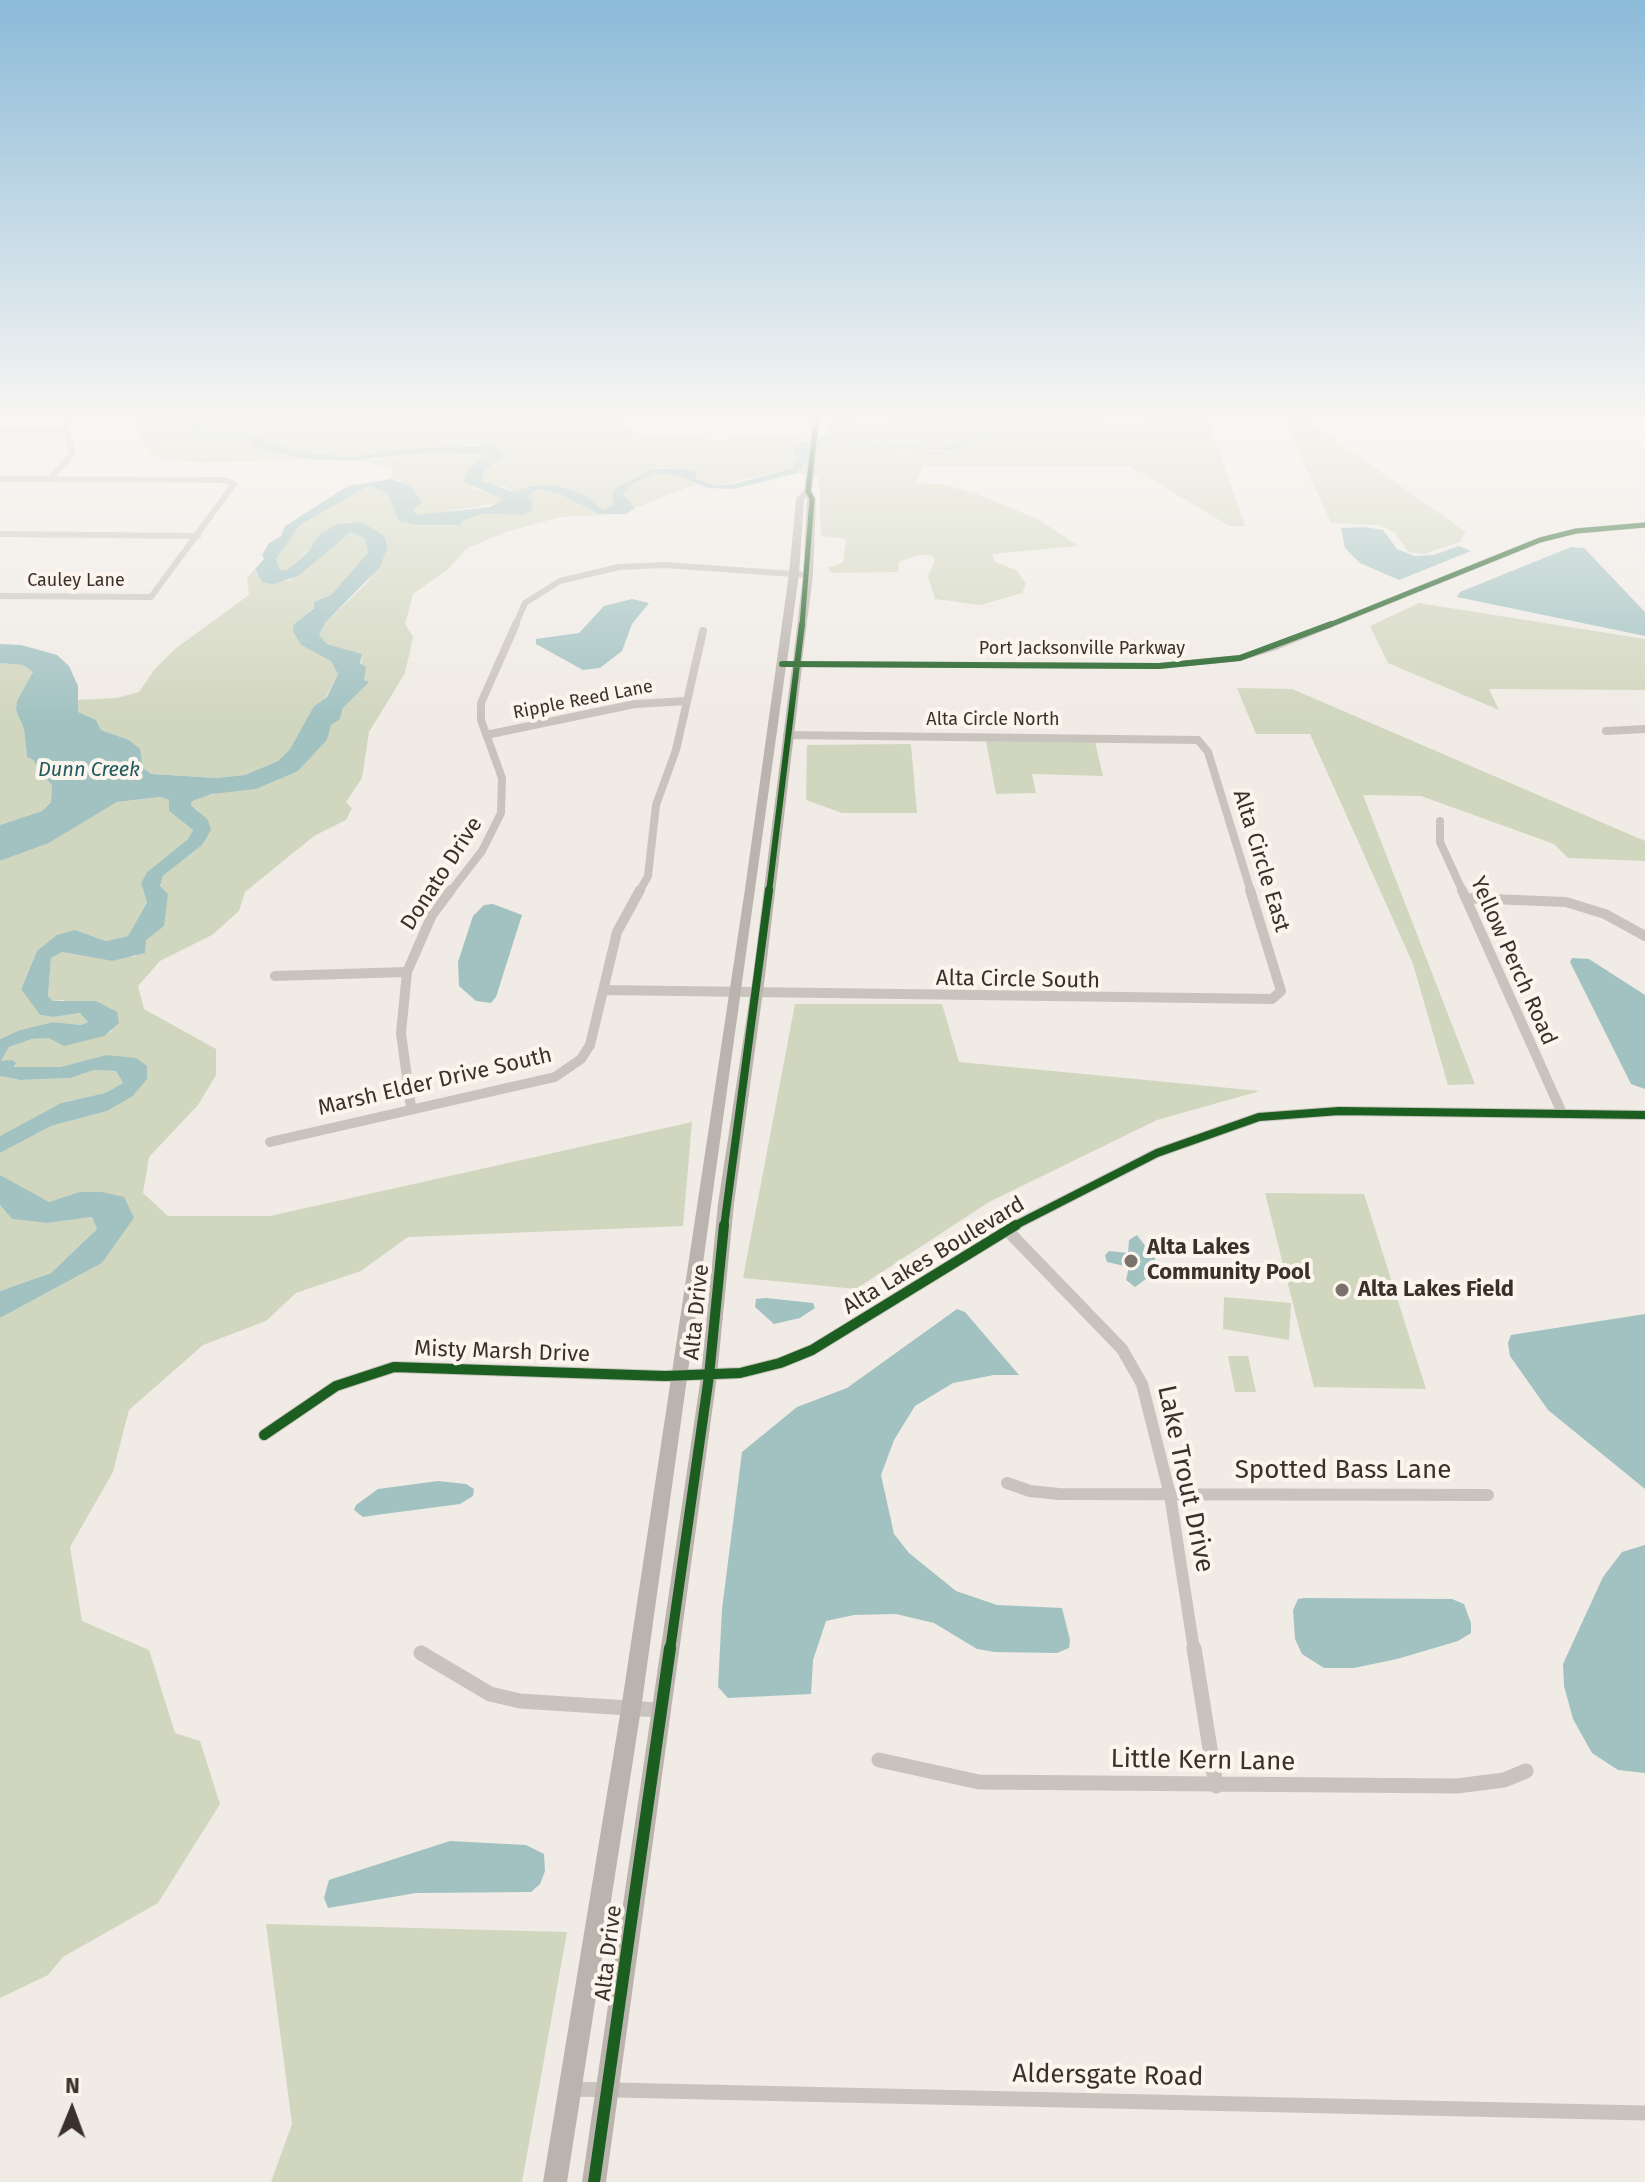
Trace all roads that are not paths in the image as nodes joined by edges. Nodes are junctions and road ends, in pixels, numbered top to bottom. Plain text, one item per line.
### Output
1 (212, 517) edge
2 (799, 517) edge
3 (811, 517) edge
4 (1645, 525) edge
5 (0, 534) edge
6 (198, 536) junction
7 (794, 574) junction
8 (808, 575) junction
9 (0, 596) edge
10 (703, 631) dead end
11 (782, 664) junction
12 (797, 664) junction
13 (687, 701) junction
14 (1645, 729) edge
15 (1606, 731) dead end
16 (486, 735) junction
17 (787, 735) junction
18 (1198, 740) joint
19 (1440, 821) dead end
20 (1466, 898) junction
21 (1645, 936) edge
22 (407, 972) junction
23 (275, 976) dead end
24 (603, 990) junction
25 (733, 993) junction
26 (756, 994) junction
27 (1277, 995) joint
28 (411, 1107) junction
29 (1562, 1113) junction
30 (1645, 1115) edge
31 (270, 1142) dead end
32 (1007, 1230) junction
33 (677, 1376) junction
34 (709, 1376) junction
35 (264, 1435) dead end
36 (1007, 1483) dead end
37 (1170, 1495) junction
38 (1488, 1495) dead end
39 (421, 1653) dead end
40 (631, 1709) junction
41 (659, 1710) junction
42 (879, 1760) dead end
43 (1526, 1771) dead end
44 (1216, 1786) junction
45 (571, 2089) junction
46 (610, 2092) junction
47 (1645, 2113) edge
48 (555, 2182) edge
49 (594, 2182) edge

1 - 6 street
2 - 7 street, Alta Drive
3 - 8 street, Alta Drive
4 - 12 street, Port Jacksonville Parkway
5 - 6 street
6 - 9 street, Cauley Lane
7 - 8 street
7 - 11 street, Alta Drive
7 - 16 street, Donato Drive
8 - 12 street, Alta Drive
10 - 13 street, Marsh Elder Drive South
11 - 12 street, Port Jacksonville Parkway
11 - 25 street, Alta Drive
12 - 17 street, Alta Drive
13 - 16 street, Ripple Reed Lane
13 - 24 street, Marsh Elder Drive South
14 - 15 street
16 - 22 street, Donato Drive
17 - 18 street, Alta Circle North
17 - 26 street, Alta Drive
18 - 27 street, Alta Circle East
19 - 20 street, Yellow Perch Road
20 - 21 street
20 - 29 street, Yellow Perch Road
22 - 23 street
22 - 28 street, Donato Drive
24 - 25 street, Alta Circle South
24 - 28 street, Marsh Elder Drive South
25 - 26 street, Alta Circle South
25 - 33 street, Alta Drive
26 - 27 street, Alta Circle South
26 - 34 street, Alta Drive
28 - 31 street, Marsh Elder Drive South
29 - 30 street, Alta Lakes Boulevard
29 - 32 street, Alta Lakes Boulevard
32 - 34 street, Alta Lakes Boulevard
32 - 37 street, Lake Trout Drive
33 - 34 street, Misty Marsh Drive
33 - 35 street, Misty Marsh Drive
33 - 40 street, Alta Drive
34 - 41 street, Alta Drive
36 - 37 street, Spotted Bass Lane
37 - 38 street, Spotted Bass Lane
37 - 44 street, Lake Trout Drive
39 - 40 street
40 - 41 street
40 - 45 street, Alta Drive
41 - 46 street, Alta Drive
42 - 44 street, Little Kern Lane
43 - 44 street, Little Kern Lane
45 - 46 street, Aldersgate Road
45 - 48 street, Alta Drive
46 - 47 street, Aldersgate Road
46 - 49 street, Alta Drive

